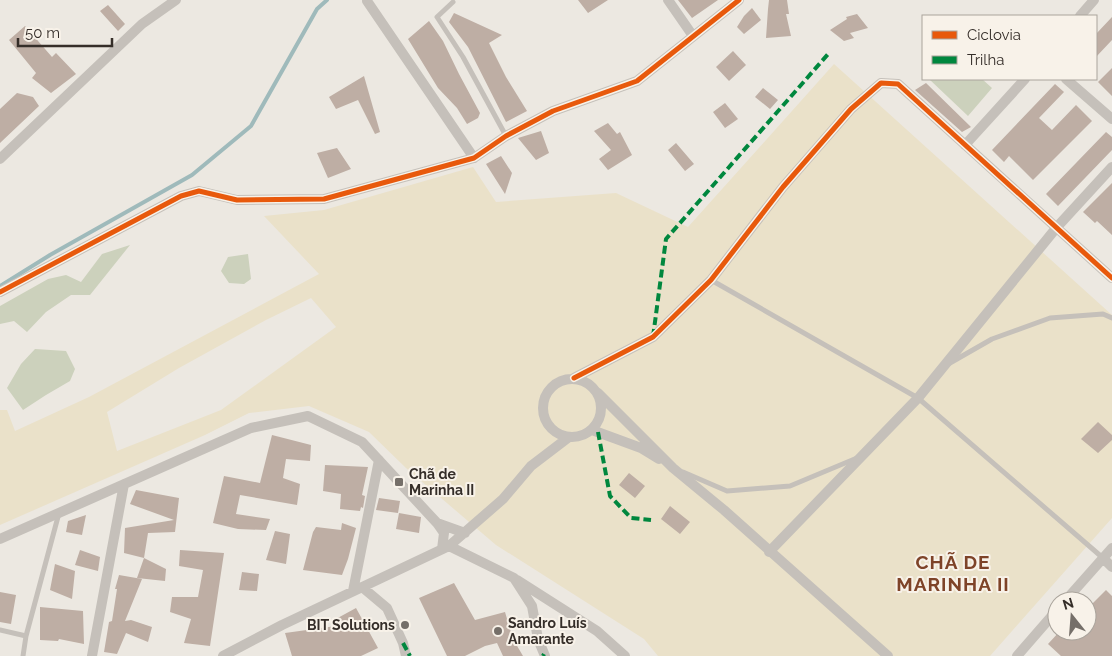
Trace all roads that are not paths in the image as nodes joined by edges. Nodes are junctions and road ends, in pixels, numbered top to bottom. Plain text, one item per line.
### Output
1 (176, 0) edge
2 (367, 0) edge
3 (668, 0) edge
4 (1094, 0) edge
5 (453, 2) dead end
6 (733, 2) edge
7 (1081, 15) edge
8 (693, 36) junction
9 (1024, 80) edge
10 (1067, 80) edge
11 (1112, 119) edge
12 (506, 136) junction
13 (965, 145) junction
14 (474, 158) junction
15 (0, 159) edge
16 (1112, 166) edge
17 (1057, 227) junction
18 (1112, 278) edge
19 (711, 280) junction
20 (0, 292) edge
21 (1112, 318) edge
22 (943, 367) junction
23 (574, 378) junction
24 (598, 393) junction
25 (918, 398) junction
26 (592, 430) junction
27 (569, 437) junction
28 (863, 455) junction
29 (379, 460) junction
30 (673, 468) junction
31 (124, 484) junction
32 (59, 513) junction
33 (437, 523) junction
34 (466, 533) junction
35 (0, 539) edge
36 (446, 548) junction
37 (1112, 548) edge
38 (770, 552) junction
39 (1103, 558) junction
40 (1112, 567) edge
41 (514, 578) junction
42 (358, 589) junction
43 (1074, 591) edge
44 (1047, 622) edge
45 (0, 630) edge
46 (26, 636) junction
47 (238, 653) edge
48 (23, 656) edge
49 (92, 656) edge
50 (223, 656) edge
51 (406, 656) edge
52 (545, 656) edge
53 (625, 656) edge
54 (888, 656) edge
55 (1017, 656) edge

1 - 15 street
2 - 14 street
3 - 8 street
4 - 7 street
5 - 12 lane
6 - 8 street
8 - 12 street
9 - 13 street
10 - 11 street
12 - 14 street
13 - 17 street
13 - 19 street
14 - 20 street
16 - 17 street
17 - 18 street
17 - 22 street
19 - 23 street
19 - 25 lane
21 - 22 lane
22 - 25 street
23 - 24 street
23 - 27 street
24 - 26 street
24 - 30 street
25 - 28 street
25 - 39 lane
26 - 27 street
26 - 30 street
27 - 34 street
28 - 30 lane
28 - 38 street
29 - 31 street
29 - 33 street
29 - 42 street
30 - 38 street
31 - 32 street
31 - 49 street
32 - 35 street
32 - 46 lane
33 - 34 street
33 - 36 street
34 - 36 street
36 - 41 street
36 - 42 street
37 - 39 street
38 - 54 street
39 - 40 street
39 - 43 street
41 - 52 street
41 - 53 street
42 - 47 street
42 - 51 street
44 - 55 street
45 - 46 lane
46 - 48 lane
47 - 50 street

